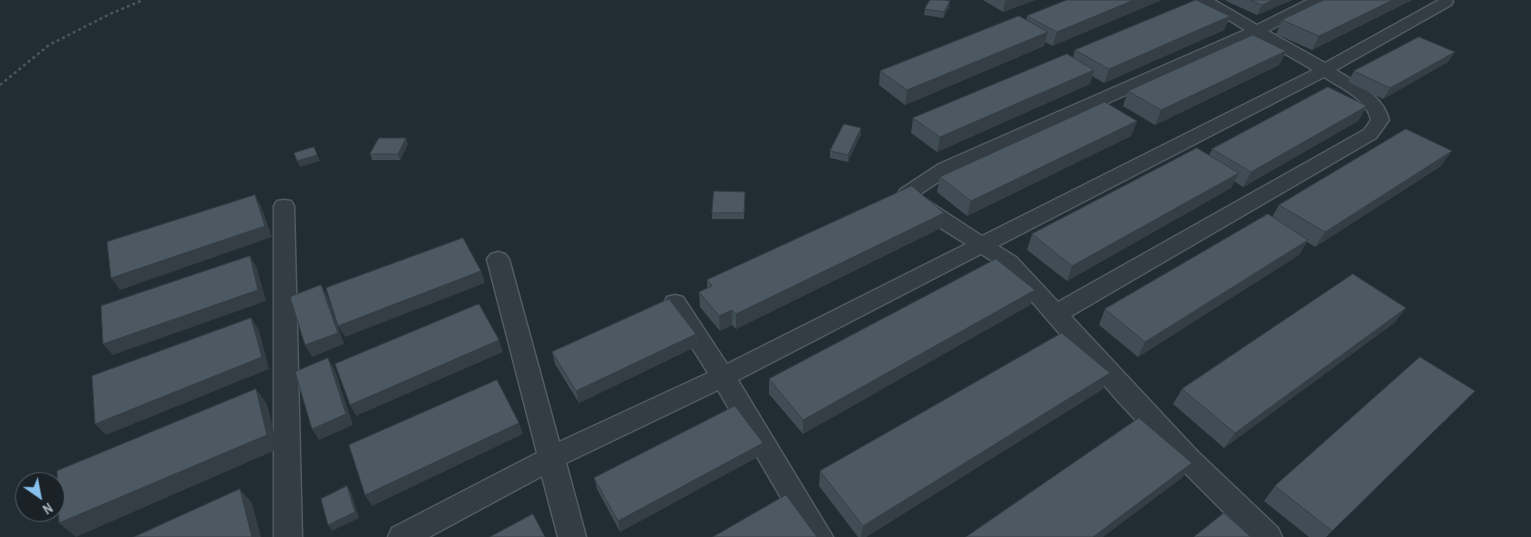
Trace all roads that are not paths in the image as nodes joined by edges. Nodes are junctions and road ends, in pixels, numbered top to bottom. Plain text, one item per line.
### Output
1 (1204, 0) edge
2 (1318, 0) edge
3 (1446, 1) edge
4 (1259, 30) junction
5 (1326, 70) junction
6 (284, 206) dead end
7 (983, 244) junction
8 (498, 259) dead end
9 (674, 303) edge
10 (1056, 314) junction
11 (723, 377) junction
12 (551, 458) junction
13 (288, 537) edge
14 (402, 537) edge
15 (572, 537) edge
16 (818, 537) edge
17 (1268, 537) edge

1 - 4 lane
2 - 4 lane
3 - 5 lane
4 - 5 lane
4 - 7 lane
5 - 7 lane
5 - 10 lane
6 - 13 lane
7 - 10 lane
7 - 11 lane
8 - 12 lane
9 - 11 lane
10 - 17 lane
11 - 12 lane
11 - 16 lane
12 - 14 lane
12 - 15 lane

